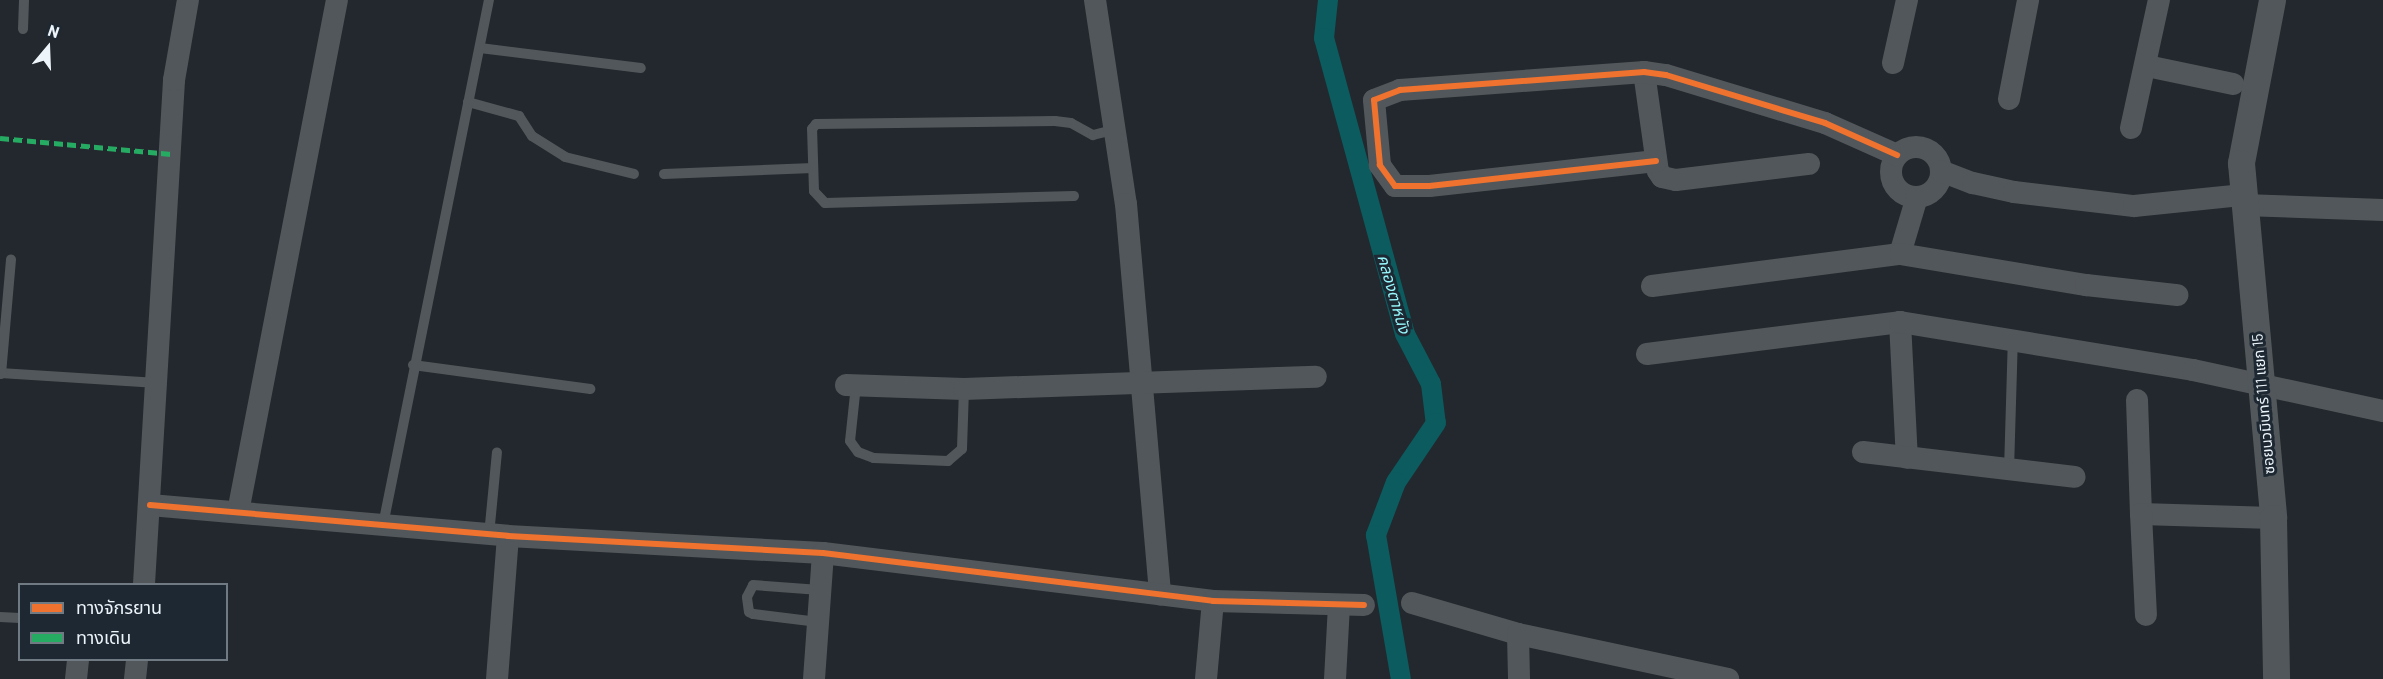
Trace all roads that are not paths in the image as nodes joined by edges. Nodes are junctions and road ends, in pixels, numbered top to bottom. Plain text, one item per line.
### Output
1 (24, 0) edge
2 (188, 0) edge
3 (337, 0) edge
4 (489, 0) edge
5 (1095, 0) edge
6 (1906, 0) edge
7 (2028, 0) edge
8 (2159, 0) edge
9 (2272, 0) edge
10 (23, 29) dead end
11 (480, 48) junction
12 (1893, 63) dead end
13 (2147, 66) junction
14 (641, 68) dead end
15 (1644, 72) junction
16 (2233, 84) dead end
17 (2009, 99) dead end
18 (468, 102) junction
19 (2131, 128) dead end
20 (1113, 130) junction
21 (1897, 155) junction
22 (1656, 161) junction
23 (1809, 164) dead end
24 (813, 168) junction
25 (1941, 171) junction
26 (634, 174) dead end
27 (664, 174) dead end
28 (1074, 196) dead end
29 (1917, 197) junction
30 (2243, 200) junction
31 (2383, 210) edge
32 (1900, 254) junction
33 (11, 259) dead end
34 (1652, 286) dead end
35 (2177, 295) dead end
36 (1900, 322) junction
37 (2013, 339) junction
38 (1647, 354) dead end
39 (413, 365) junction
40 (1, 374) edge
41 (1316, 377) dead end
42 (158, 383) junction
43 (851, 385) joint
44 (1144, 385) junction
45 (2264, 385) junction
46 (590, 389) dead end
47 (964, 389) junction
48 (2137, 400) dead end
49 (2383, 411) edge
50 (497, 452) dead end
51 (1863, 452) dead end
52 (1907, 458) junction
53 (2009, 470) junction
54 (2075, 477) dead end
55 (150, 505) junction
56 (238, 512) junction
57 (2141, 514) junction
58 (2273, 518) junction
59 (382, 525) junction
60 (498, 535) junction
61 (822, 553) junction
62 (144, 583) edge
63 (820, 590) junction
64 (1160, 595) junction
65 (1213, 601) junction
66 (1412, 603) dead end
67 (1338, 605) junction
68 (1364, 605) dead end
69 (2146, 615) dead end
70 (0, 617) edge
71 (18, 618) edge
72 (818, 622) junction
73 (1518, 634) junction
74 (78, 661) edge
75 (137, 661) edge
76 (1671, 673) edge
77 (76, 679) edge
78 (135, 679) edge
79 (497, 679) edge
80 (814, 679) edge
81 (1206, 679) edge
82 (1335, 679) edge
83 (1519, 679) edge
84 (1728, 679) edge
85 (2276, 679) edge

1 - 10 lane
2 - 42 street
3 - 56 street
4 - 11 lane
5 - 20 street
6 - 12 street
7 - 17 street
8 - 13 street
9 - 30 street, ซอยนวมินทร์ 111 แยก 15
11 - 14 lane
11 - 18 lane
13 - 16 street
13 - 19 street
15 - 21 street
15 - 22 street
15 - 22 street
18 - 26 lane
18 - 39 lane
20 - 24 lane
20 - 44 street
21 - 25 street
21 - 29 street
22 - 23 street
24 - 27 lane
24 - 28 lane
25 - 29 street
25 - 30 street
29 - 32 street
30 - 31 street
30 - 45 street, ซอยนวมินทร์ 111 แยก 15
32 - 34 street
32 - 35 street
33 - 40 lane
36 - 37 street
36 - 38 street
36 - 52 street
37 - 45 street
37 - 53 lane
39 - 46 lane
39 - 59 lane
40 - 42 lane
41 - 44 street
42 - 55 street
43 - 47 street
43 - 47 lane
44 - 47 street
44 - 64 street
45 - 49 street
45 - 58 street, ซอยนวมินทร์ 111 แยก 15
48 - 57 street
50 - 60 lane
51 - 52 street
52 - 53 street
53 - 54 street
55 - 56 street
55 - 62 street
56 - 59 street
57 - 58 street
57 - 69 street
58 - 85 street, ซอยนวมินทร์ 111 แยก 15
59 - 60 street
60 - 61 street
60 - 79 street
61 - 63 street
61 - 64 street
63 - 72 street
63 - 72 lane
64 - 65 street
65 - 67 street
65 - 81 street
66 - 73 street
67 - 68 street
67 - 82 street
70 - 71 lane
72 - 80 street
73 - 76 street
73 - 83 street
74 - 77 street
75 - 78 street
76 - 84 street

